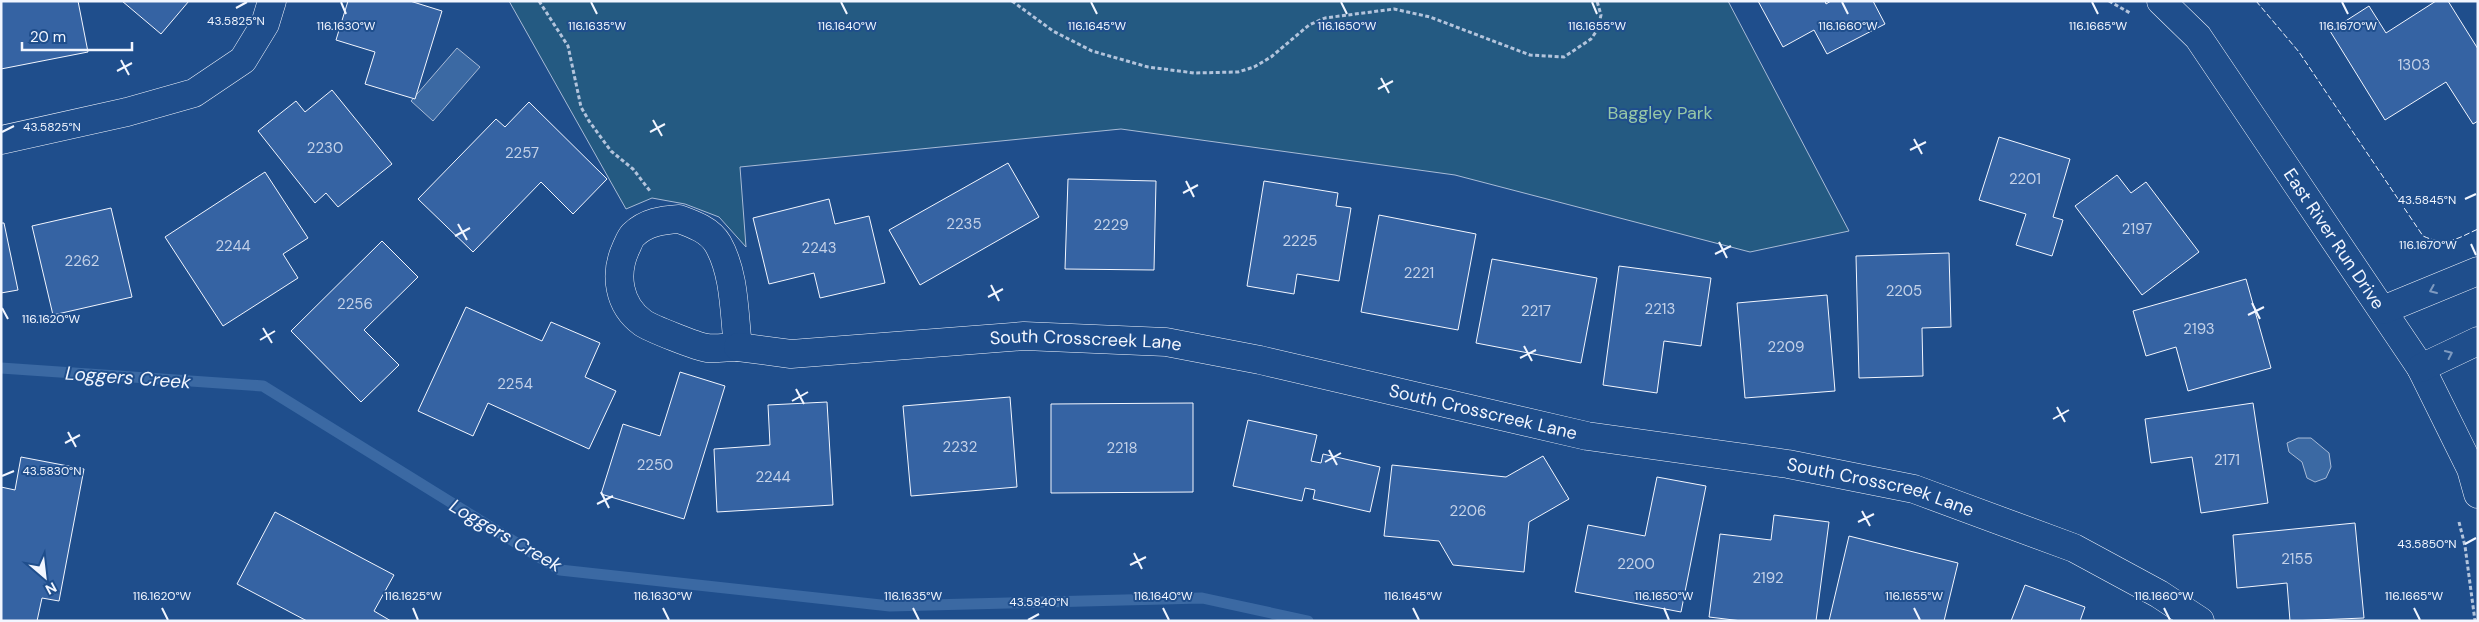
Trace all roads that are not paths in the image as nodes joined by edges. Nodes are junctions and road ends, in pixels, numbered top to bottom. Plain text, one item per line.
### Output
1 (272, 1) edge
2 (2161, 1) edge
3 (1, 140) edge
4 (2478, 271) edge
5 (2383, 310) junction
6 (2478, 341) edge
7 (738, 347) junction
8 (2421, 368) junction
9 (2478, 494) edge
10 (2200, 621) edge

1 - 3 street
2 - 5 street, East River Run Drive
4 -> 5 street
5 - 8 street, East River Run Drive
8 -> 6 street
7 - 7 street, South Crosscreek Lane
7 - 10 street, South Crosscreek Lane
8 - 9 street, East River Run Drive

